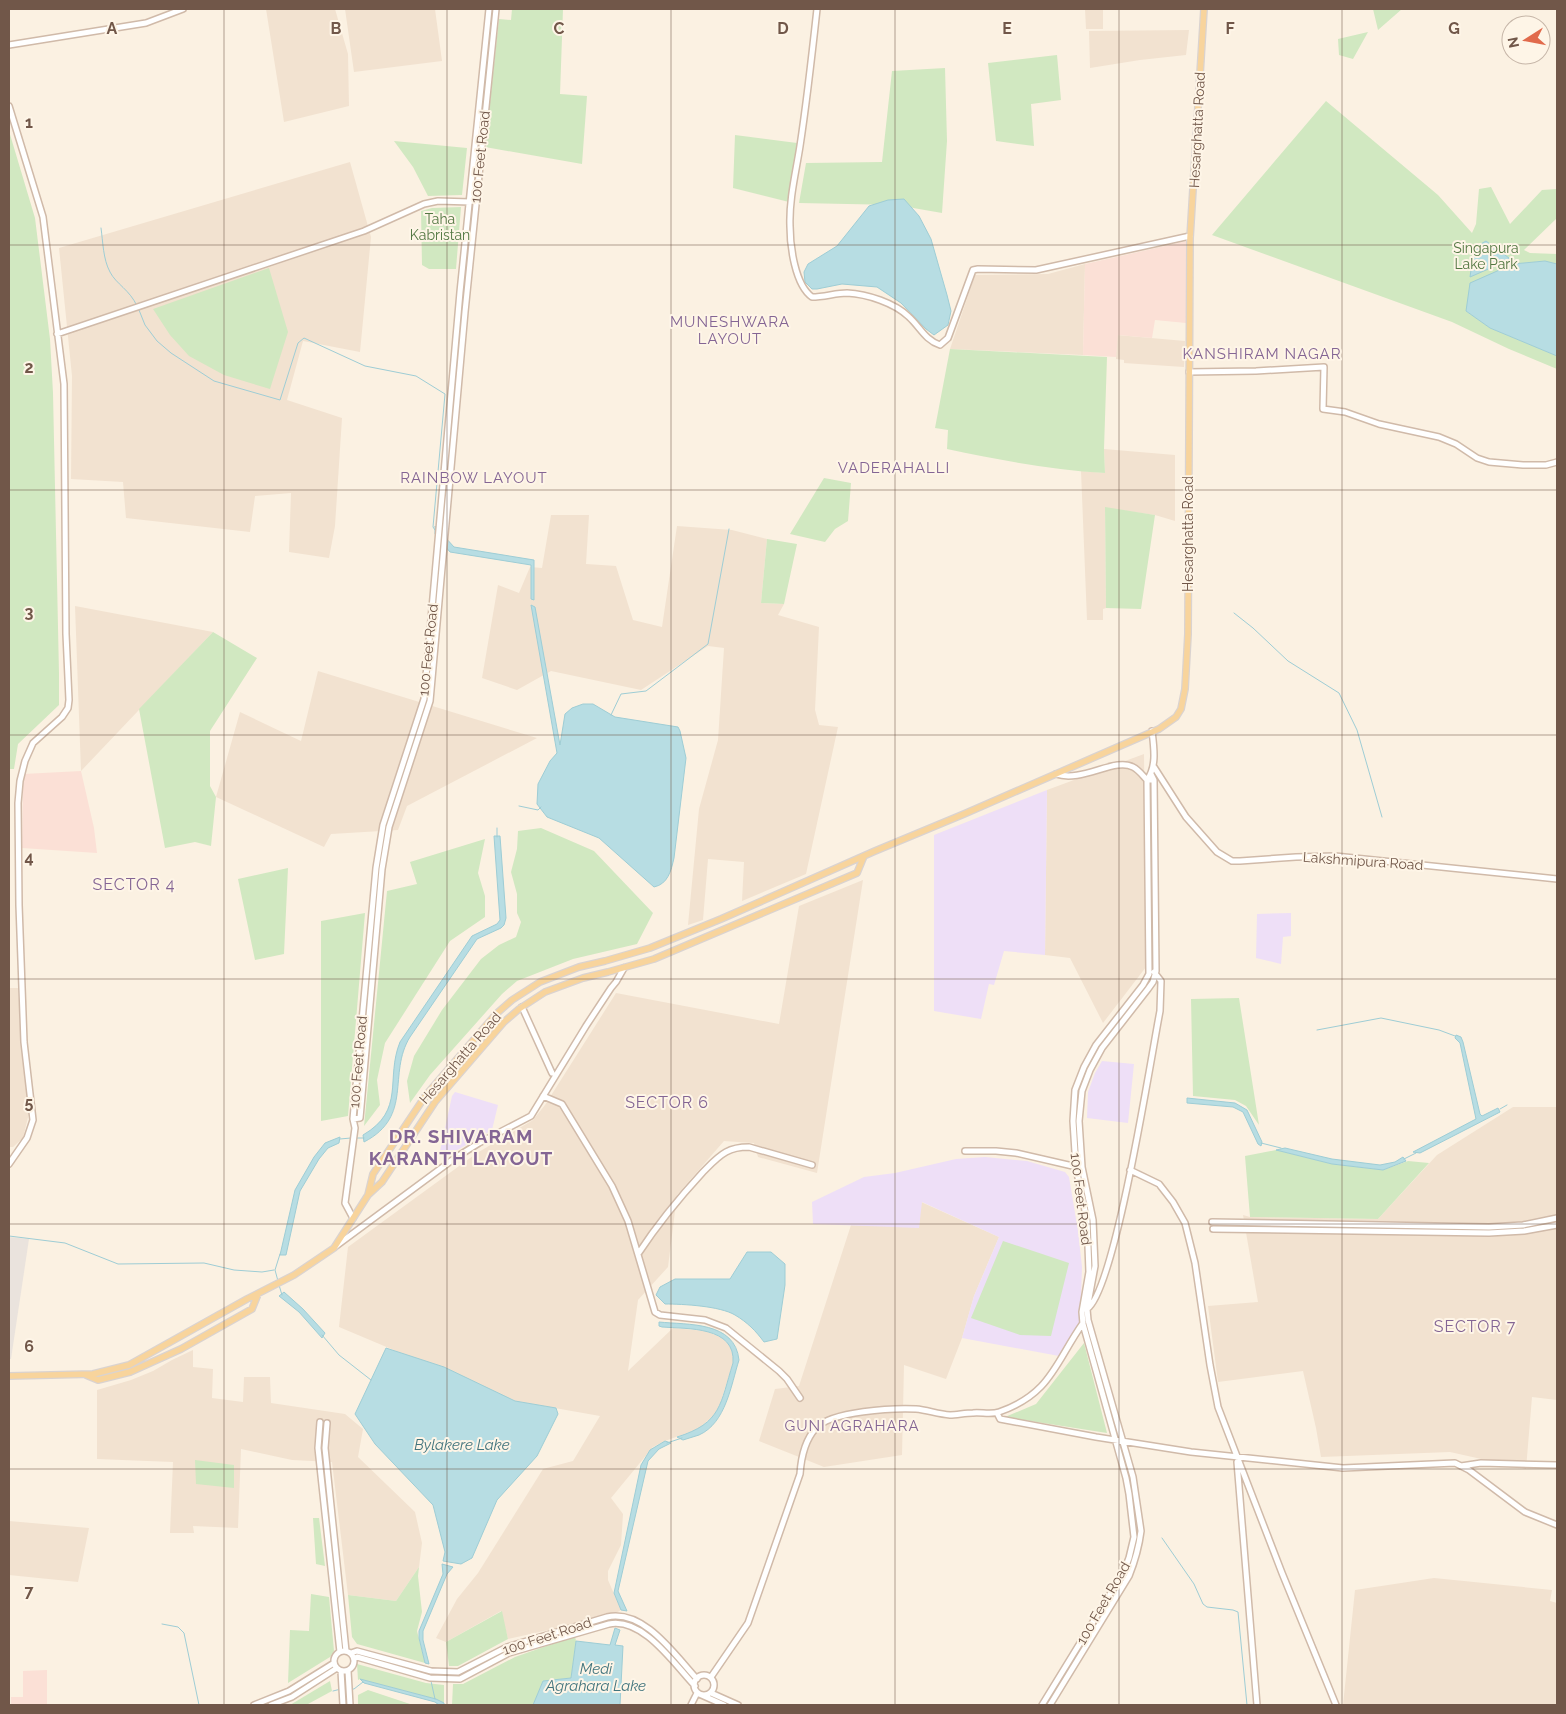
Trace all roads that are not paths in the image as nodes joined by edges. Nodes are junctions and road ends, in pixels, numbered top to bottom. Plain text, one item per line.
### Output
1 (182, 9) edge
2 (488, 9) edge
3 (496, 9) edge
4 (817, 9) edge
5 (1204, 9) edge
6 (9, 44) edge
7 (9, 106) edge
8 (470, 202) junction
9 (1190, 236) junction
10 (57, 334) junction
11 (1189, 372) junction
12 (1557, 462) edge
13 (1152, 731) junction
14 (1154, 767) junction
15 (1056, 774) junction
16 (1151, 778) junction
17 (864, 856) junction
18 (1557, 878) edge
19 (624, 968) junction
20 (1150, 970) junction
21 (1156, 973) junction
22 (522, 1007) junction
23 (552, 1072) dead end
24 (543, 1096) junction
25 (353, 1119) junction
26 (965, 1151) dead end
27 (9, 1164) edge
28 (812, 1166) dead end
29 (1082, 1167) junction
30 (1076, 1168) junction
31 (1130, 1170) junction
32 (368, 1195) junction
33 (353, 1218) junction
34 (1557, 1218) edge
35 (1212, 1222) dead end
36 (1557, 1225) edge
37 (1213, 1229) dead end
38 (334, 1248) junction
39 (638, 1254) junction
40 (258, 1294) junction
41 (1085, 1310) junction
42 (1085, 1322) junction
43 (83, 1374) junction
44 (9, 1376) edge
45 (800, 1398) dead end
46 (997, 1413) junction
47 (320, 1422) dead end
48 (327, 1423) dead end
49 (1116, 1440) junction
50 (1122, 1440) junction
51 (1236, 1457) junction
52 (1557, 1465) edge
53 (1460, 1466) junction
54 (1557, 1525) edge
55 (340, 1652) junction
56 (351, 1654) junction
57 (334, 1663) junction
58 (339, 1670) junction
59 (348, 1671) junction
60 (711, 1677) junction
61 (697, 1678) junction
62 (694, 1686) junction
63 (697, 1693) junction
64 (711, 1693) junction
65 (343, 1703) edge
66 (350, 1703) edge
67 (254, 1705) edge
68 (271, 1705) edge
69 (691, 1705) edge
70 (724, 1705) edge
71 (738, 1705) edge
72 (1042, 1705) edge
73 (1050, 1705) edge
74 (1257, 1705) edge
75 (1336, 1705) edge

1 - 6 main road
2 - 8 main road, 100 Feet Road
3 - 25 main road, 100 Feet Road
4 - 9 main road
5 - 9 main road, Hesarghatta Road
7 - 10 main road
8 - 10 main road
8 - 25 main road, 100 Feet Road
9 - 11 main road, Hesarghatta Road
10 - 27 main road
11 - 12 main road
11 - 13 main road, Hesarghatta Road
13 - 14 main road, 100 Feet Road
13 - 15 main road, Hesarghatta Road
14 - 16 main road, 100 Feet Road
14 - 18 main road, Lakshmipura Road
15 - 16 main road
15 - 17 main road, Hesarghatta Road
16 - 20 main road, 100 Feet Road
16 - 21 main road, 100 Feet Road
17 - 19 main road, Hesarghatta Road
17 - 32 main road, Hesarghatta Road
19 - 22 main road, Hesarghatta Road
19 - 24 main road
20 - 21 main road
20 - 30 main road, 100 Feet Road
21 - 29 main road, 100 Feet Road
21 - 31 main road
22 - 23 main road
22 - 32 main road, Hesarghatta Road
24 - 38 main road
24 - 39 main road
25 - 33 main road
26 - 30 main road
28 - 39 main road
29 - 30 main road
29 - 41 main road, 100 Feet Road
30 - 41 main road, 100 Feet Road
31 - 41 main road
31 - 51 main road
32 - 33 main road
33 - 38 main road
34 - 35 main road
36 - 37 main road
38 - 40 main road
39 - 45 main road
40 - 43 main road
40 - 43 main road
41 - 42 main road, 100 Feet Road
42 - 46 main road
42 - 49 main road, 100 Feet Road
42 - 50 main road, 100 Feet Road
43 - 44 main road
46 - 49 main road
46 - 60 main road
47 - 55 main road
48 - 56 main road
49 - 50 main road
49 - 72 main road, 100 Feet Road
50 - 51 main road
50 - 73 main road, 100 Feet Road
51 - 53 main road
51 - 74 main road
51 - 75 main road
52 - 53 main road
53 - 54 main road
55 - 56 main road
55 - 57 main road
56 - 59 main road
56 - 61 main road, 100 Feet Road
56 - 62 main road, 100 Feet Road
57 - 58 main road
57 - 67 main road
58 - 59 main road
58 - 65 main road
58 - 68 main road
59 - 66 main road
60 - 61 main road
60 - 64 main road
61 - 62 main road
62 - 63 main road
63 - 64 main road
63 - 69 main road
63 - 70 main road
64 - 71 main road

